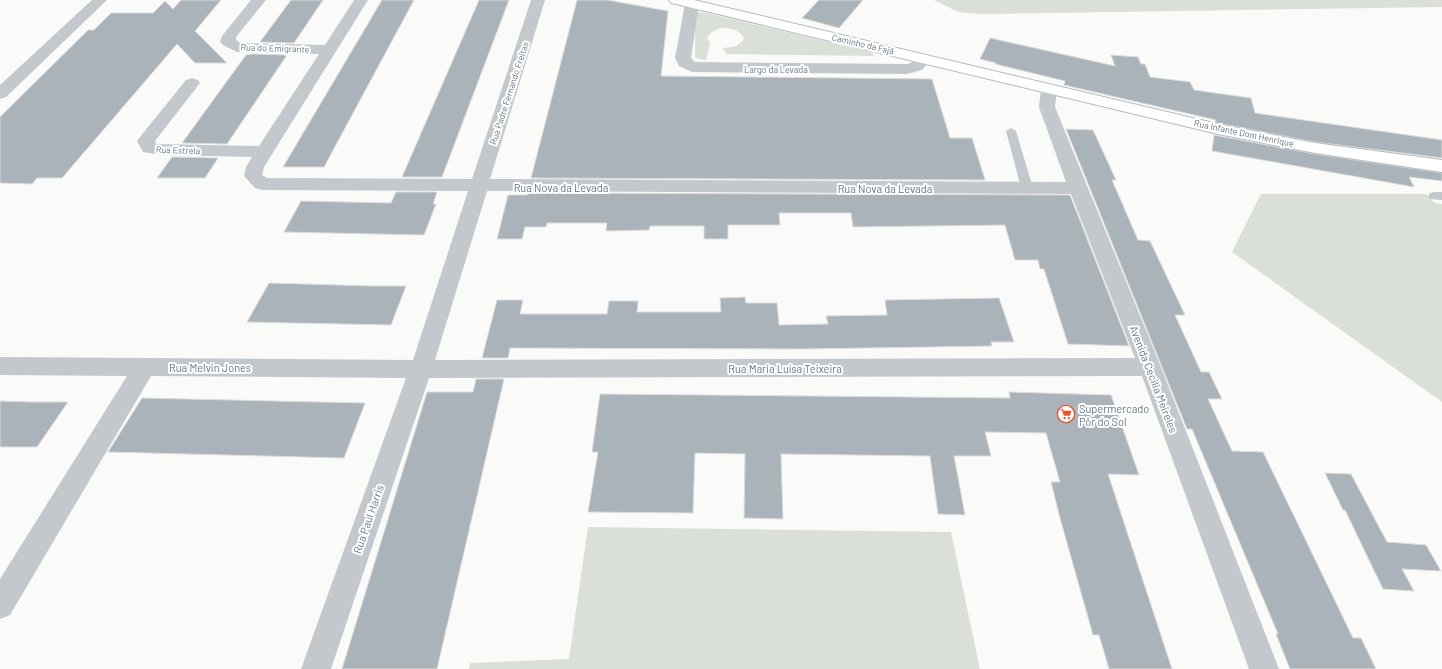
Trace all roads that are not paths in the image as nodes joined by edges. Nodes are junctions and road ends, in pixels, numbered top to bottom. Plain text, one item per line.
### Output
1 (100, 0) edge
2 (259, 0) edge
3 (361, 0) edge
4 (538, 0) edge
5 (676, 0) edge
6 (692, 4) junction
7 (329, 50) junction
8 (924, 58) junction
9 (192, 83) dead end
10 (1049, 88) junction
11 (0, 94) edge
12 (1011, 131) dead end
13 (265, 152) junction
14 (1442, 166) edge
15 (479, 186) junction
16 (1027, 188) junction
17 (1078, 188) junction
18 (0, 366) edge
19 (145, 367) junction
20 (1150, 367) junction
21 (421, 369) junction
22 (0, 605) edge
23 (316, 669) edge
24 (1264, 669) edge

1 - 11 street
2 - 7 street, Rua do Emigrante
3 - 7 street, Rua Nova da Levada
4 - 15 street, Rua Padre Fernando Freitas
5 - 6 street, Caminho da Fajã
6 - 8 street, Caminho da Fajã
6 - 8 street, Largo da Levada
7 - 13 street, Rua Nova da Levada
8 - 10 street, Caminho da Fajã
9 - 13 street, Rua Estrela
10 - 14 street, Rua Infante Dom Henrique
10 - 17 street, Avenida Cecilia Meireles
12 - 16 lane
13 - 15 street, Rua Nova da Levada
15 - 16 street, Rua Nova da Levada
15 - 21 street, Rua Padre Fernando Freitas
16 - 17 street, Rua Nova da Levada
17 - 20 street, Avenida Cecilia Meireles
18 - 19 street, Rua Melvin Jones
19 - 21 street, Rua Melvin Jones
19 - 22 street
20 - 21 street, Rua Maria Luísa Teixeira
20 - 24 street, Avenida Cecilia Meireles
21 - 23 street, Rua Paul Harris

